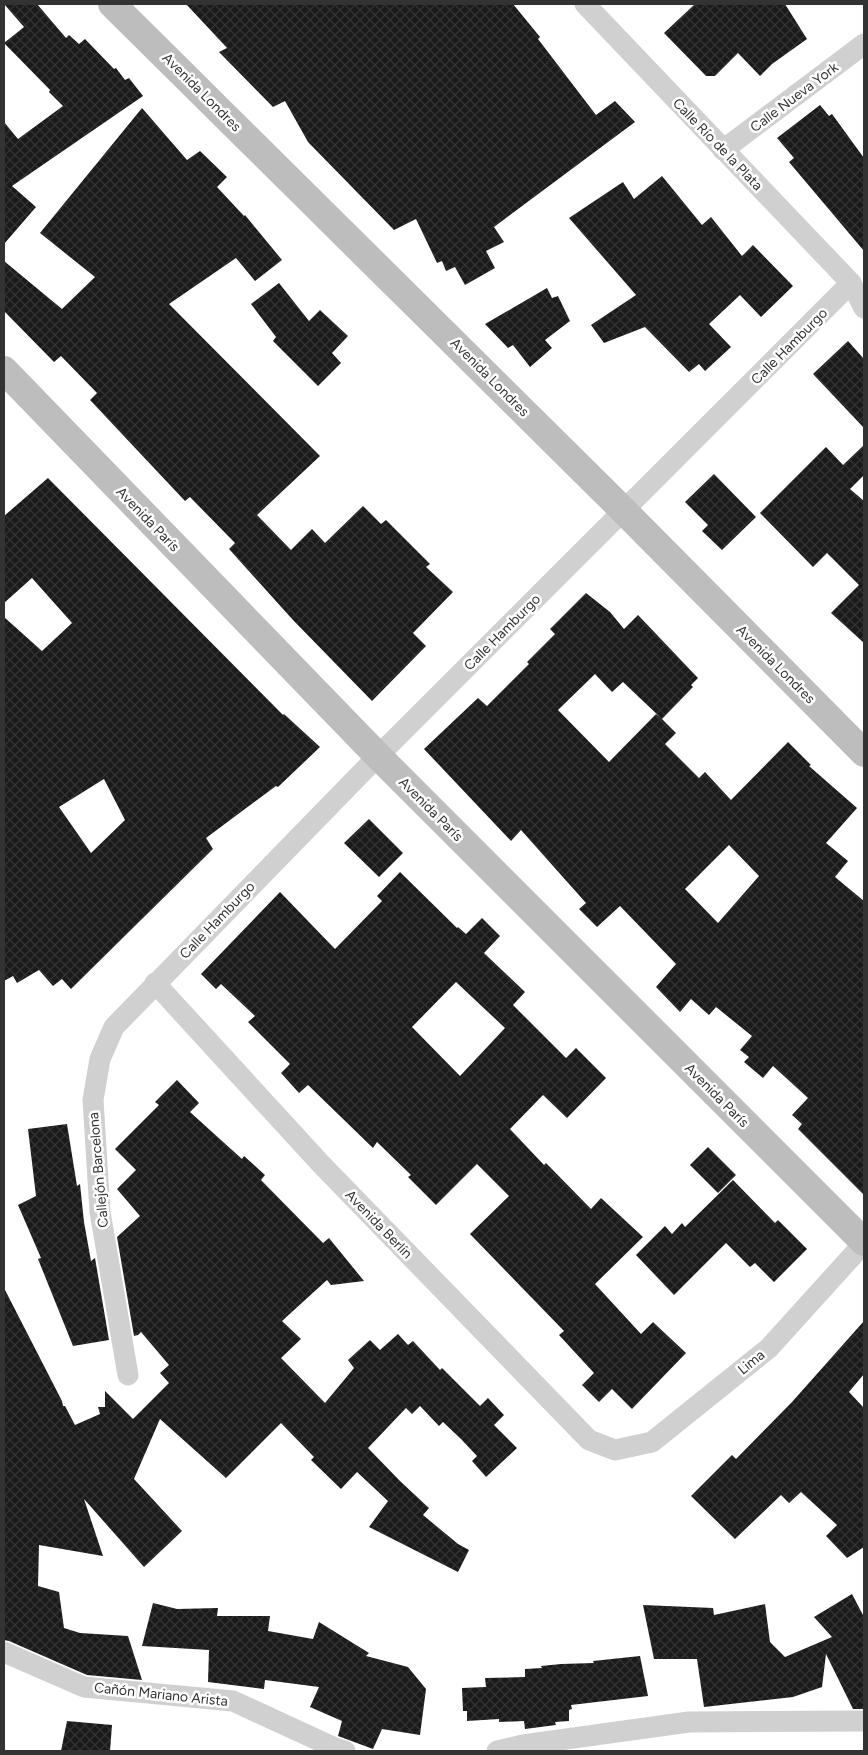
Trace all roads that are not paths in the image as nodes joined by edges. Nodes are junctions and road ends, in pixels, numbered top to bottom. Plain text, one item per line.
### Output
1 (112, 4) edge
2 (585, 4) edge
3 (864, 44) edge
4 (724, 150) junction
5 (851, 283) junction
6 (864, 308) edge
7 (4, 370) edge
8 (624, 511) junction
9 (864, 753) edge
10 (378, 756) junction
11 (156, 983) junction
12 (864, 1242) edge
13 (128, 1375) dead end
14 (615, 1450) joint
15 (4, 1652) edge
16 (864, 1721) edge
17 (345, 1751) edge
18 (497, 1751) edge

1 - 8 main road, Avenida Londres
2 - 4 street, Calle Río de la Plata
3 - 4 street, Calle Nueva York
4 - 5 street, Calle Río de la Plata
5 - 6 street, Calle Río de la Plata
5 - 8 street, Calle Hamburgo
7 - 10 main road, Avenida París
8 - 9 main road, Avenida Londres
8 - 10 street, Calle Hamburgo
10 - 11 street, Calle Hamburgo
10 - 12 main road, Avenida París
11 - 13 street, Callejón Barcelona
11 - 14 street, Avenida Berlín
12 - 14 street, Lima
15 - 17 street, Cañón Mariano Arista
16 - 18 street

